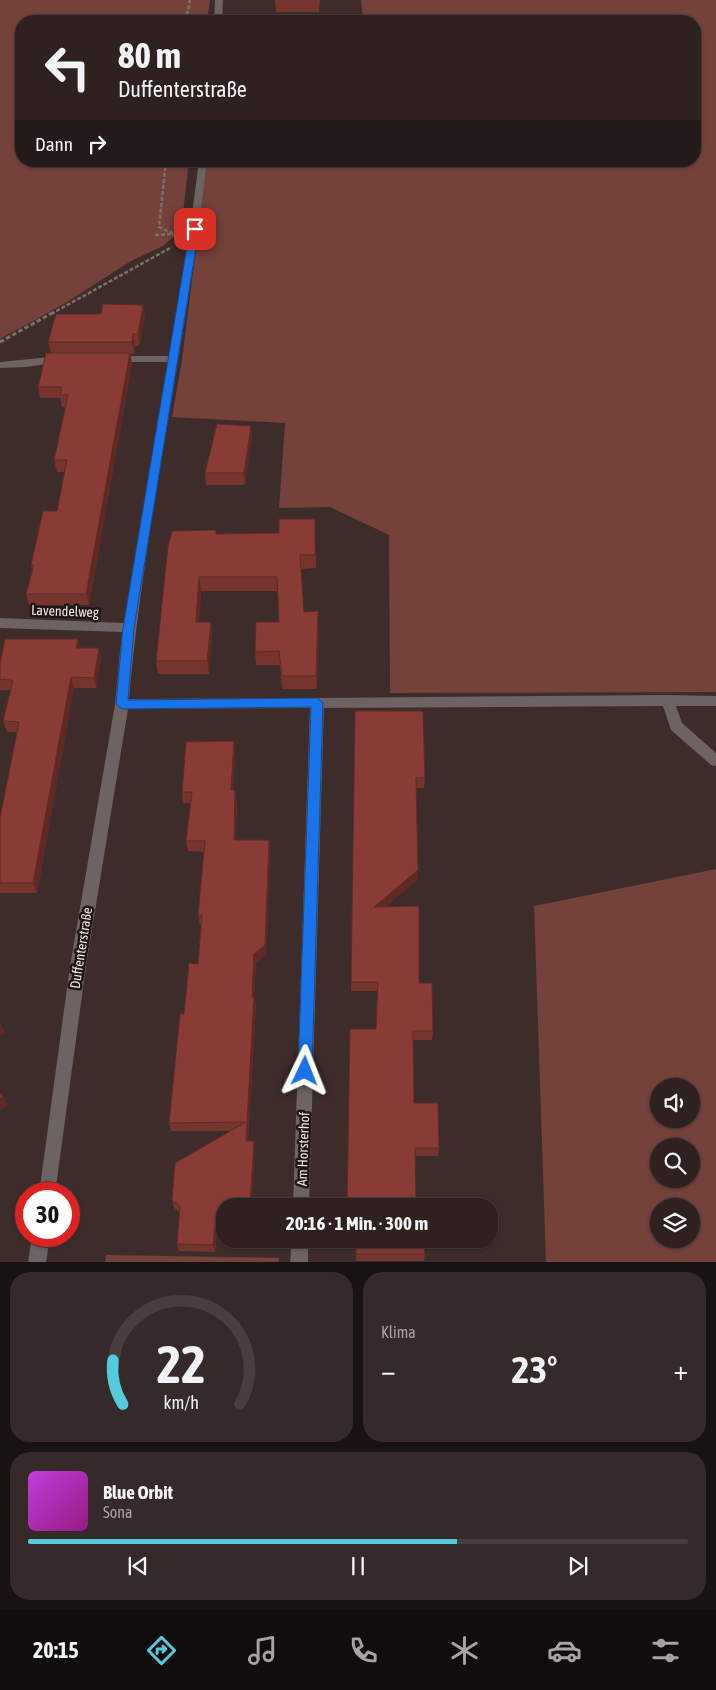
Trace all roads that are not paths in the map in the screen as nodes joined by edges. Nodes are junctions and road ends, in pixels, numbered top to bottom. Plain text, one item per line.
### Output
1 (219, 0) edge
2 (218, 15) edge
3 (202, 167) edge
4 (70, 359) edge
5 (98, 359) edge
6 (174, 359) junction
7 (0, 365) edge
8 (0, 623) edge
9 (128, 628) junction
10 (667, 700) junction
11 (716, 700) edge
12 (317, 703) junction
13 (122, 704) junction
14 (716, 761) edge
15 (48, 1182) edge
16 (301, 1198) edge
17 (39, 1247) edge
18 (300, 1248) edge
19 (37, 1262) edge
20 (299, 1262) edge

1 - 2 street
3 - 6 street, Duffenterstraße
4 - 7 street
5 - 6 street
6 - 9 street, Duffenterstraße
8 - 9 street, Lavendelweg
9 - 13 street, Duffenterstraße
10 - 11 street
10 - 12 street
10 - 14 street
12 - 13 street
12 - 16 street, Am Horsterhof
13 - 15 street, Duffenterstraße
17 - 19 street
18 - 20 street

